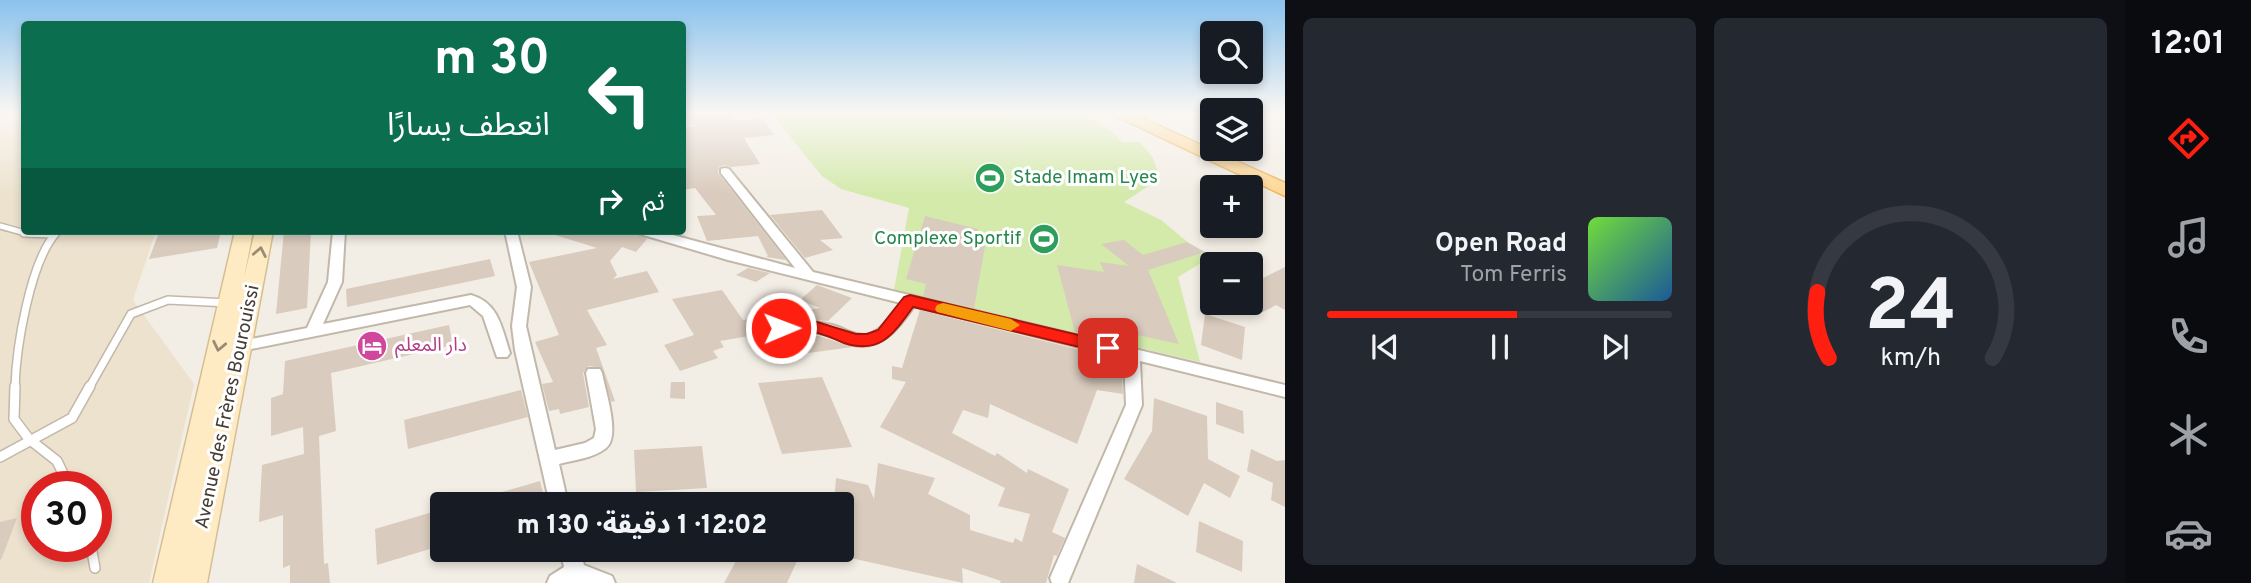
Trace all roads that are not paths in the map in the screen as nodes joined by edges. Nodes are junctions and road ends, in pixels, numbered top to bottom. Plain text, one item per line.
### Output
1 (1176, 140) edge
2 (725, 172) dead end
3 (1285, 190) edge
4 (0, 226) edge
5 (21, 232) edge
6 (55, 235) edge
7 (243, 235) edge
8 (263, 235) edge
9 (339, 235) edge
10 (511, 235) edge
11 (659, 235) edge
12 (808, 275) junction
13 (910, 301) junction
14 (229, 303) junction
15 (781, 328) dead end
16 (312, 332) junction
17 (241, 346) junction
18 (502, 352) dead end
19 (1132, 354) junction
20 (594, 373) dead end
21 (1285, 391) edge
22 (29, 439) junction
23 (0, 457) edge
24 (548, 459) junction
25 (62, 471) edge
26 (556, 492) edge
27 (94, 562) edge
28 (95, 568) dead end
29 (577, 577) edge
30 (1060, 578) dead end
31 (168, 583) edge
32 (192, 583) edge
33 (557, 583) edge
34 (606, 583) edge

1 - 3 main road
2 - 12 street
4 - 5 lane
6 - 22 lane
7 - 14 main road
17 -> 8 main road, Avenue des Frères Bourouissi
9 - 16 street
10 - 24 street
11 - 12 street
12 - 13 street
13 - 15 street
13 - 19 street
14 - 22 lane
14 -> 31 main road
16 - 17 street
16 - 18 street
17 - 32 main road, Avenue des Frères Bourouissi
19 - 21 street
19 - 30 street
20 - 24 street
22 - 23 lane
22 - 25 lane
24 - 26 street
27 - 28 lane
29 - 33 street
29 - 34 street

